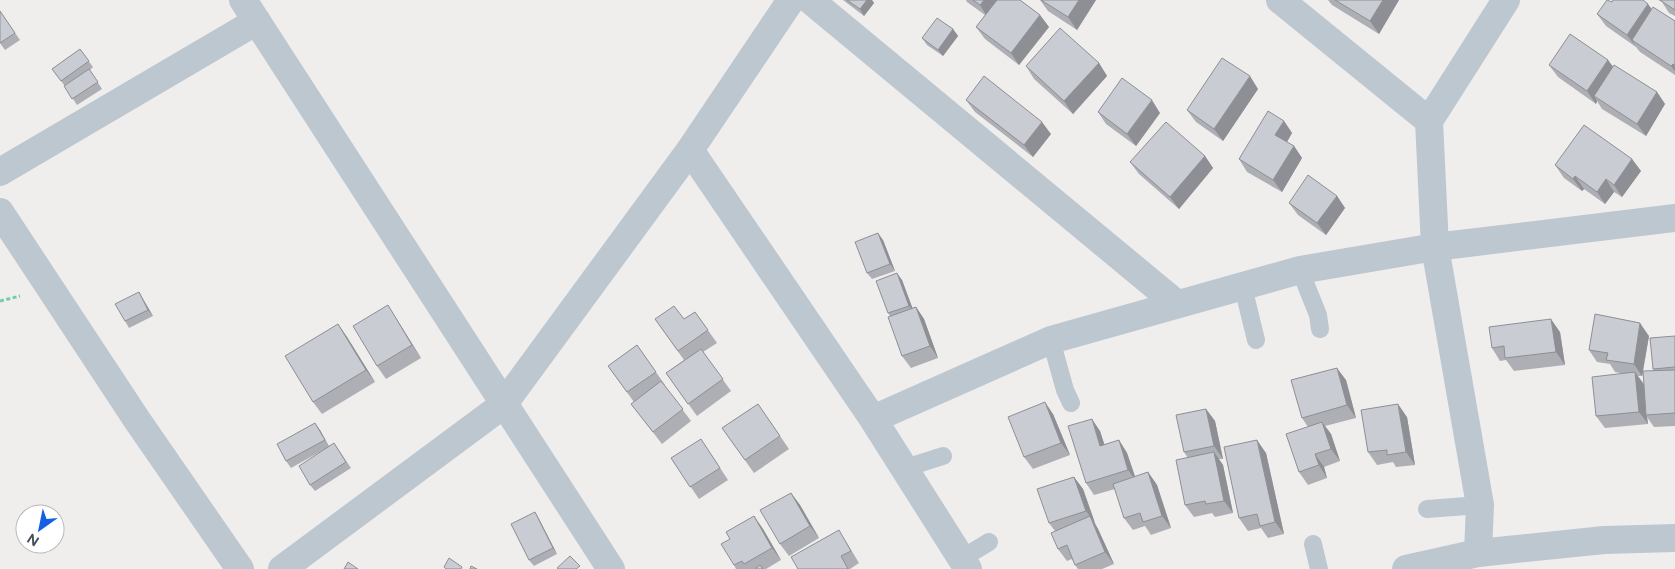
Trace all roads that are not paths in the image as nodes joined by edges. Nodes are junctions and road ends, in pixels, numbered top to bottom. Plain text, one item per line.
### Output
1 (791, 0) edge
2 (810, 0) edge
3 (1280, 0) edge
4 (1506, 0) edge
5 (250, 10) edge
6 (1429, 121) junction
7 (690, 150) junction
8 (0, 172) edge
9 (0, 212) edge
10 (1675, 218) edge
11 (1435, 247) junction
12 (1300, 270) junction
13 (1243, 287) junction
14 (1177, 304) junction
15 (1320, 329) dead end
16 (1051, 340) junction
17 (1256, 340) dead end
18 (1071, 403) dead end
19 (503, 405) junction
20 (873, 419) junction
21 (943, 456) dead end
22 (905, 468) junction
23 (1480, 505) junction
24 (1427, 509) dead end
25 (1675, 538) edge
26 (989, 542) dead end
27 (1313, 544) dead end
28 (1478, 553) junction
29 (964, 564) edge
30 (240, 569) edge
31 (282, 569) edge
32 (610, 569) edge
33 (1319, 569) edge
34 (1406, 569) edge

1 - 7 street
2 - 14 street
3 - 6 street
4 - 6 street
5 - 8 street
5 - 19 street
6 - 11 street
7 - 19 street
7 - 20 street
9 - 30 street
10 - 11 street
11 - 12 street
11 - 23 street
12 - 13 street
12 - 15 lane
13 - 14 street
13 - 17 lane
14 - 16 street
16 - 18 lane
16 - 20 street
19 - 31 street
19 - 32 street
20 - 22 street
21 - 22 lane
22 - 29 street
23 - 24 lane
23 - 28 street
25 - 28 street
26 - 29 lane
27 - 33 lane
28 - 34 street

